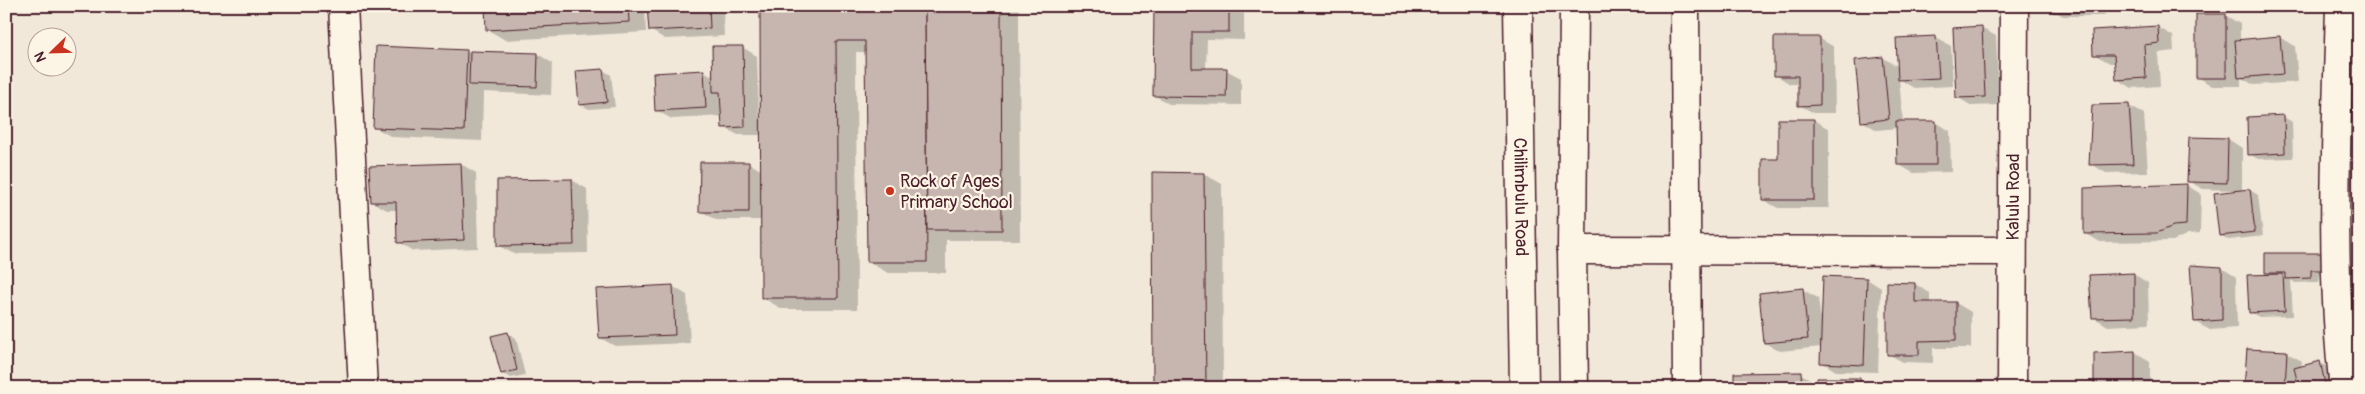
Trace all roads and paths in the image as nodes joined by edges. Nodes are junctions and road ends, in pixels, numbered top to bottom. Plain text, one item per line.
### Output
1 (344, 6) edge
2 (1518, 6) edge
3 (1574, 6) edge
4 (1686, 6) edge
5 (2014, 6) edge
6 (2340, 6) edge
7 (1572, 250) junction
8 (2012, 251) junction
9 (1686, 252) junction
10 (363, 388) edge
11 (1524, 388) edge
12 (1574, 388) edge
13 (1687, 388) edge
14 (2012, 388) edge
15 (2344, 388) edge

1 - 10 street
2 - 11 street, Chilimbulu Road
3 - 7 street
4 - 9 street
5 - 8 street, Kalulu Road
6 - 15 street
7 - 9 street
7 - 12 street
8 - 9 street
8 - 14 street, Kalulu Road
9 - 13 street

